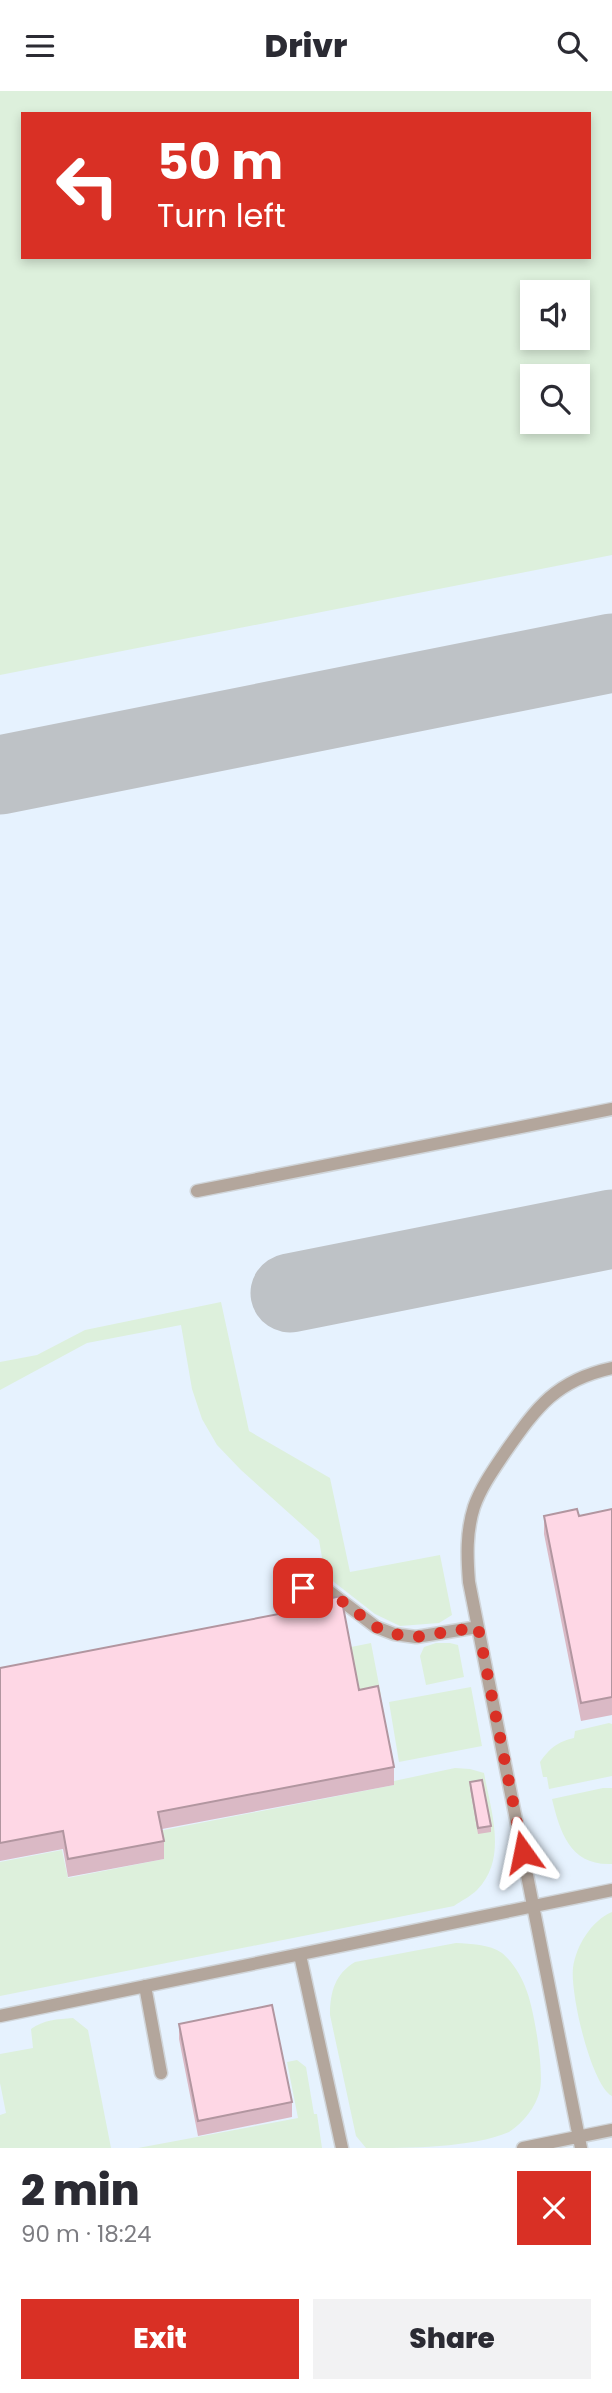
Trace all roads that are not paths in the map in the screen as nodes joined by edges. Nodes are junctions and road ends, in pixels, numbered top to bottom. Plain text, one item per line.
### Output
1 (612, 1109) edge
2 (197, 1191) dead end
3 (612, 1368) edge
4 (303, 1588) dead end
5 (478, 1627) junction
6 (612, 1890) edge
7 (534, 1906) junction
8 (300, 1955) junction
9 (145, 1986) junction
10 (0, 2016) edge
11 (161, 2073) dead end
12 (612, 2130) edge
13 (579, 2142) edge
14 (342, 2148) edge
15 (523, 2148) edge

1 - 2 lane
3 - 5 lane
4 - 5 lane
5 - 7 lane
6 - 7 lane
7 - 8 lane
7 - 13 lane
8 - 9 lane
8 - 14 lane
9 - 10 lane
9 - 11 lane
12 - 13 lane
13 - 15 lane

